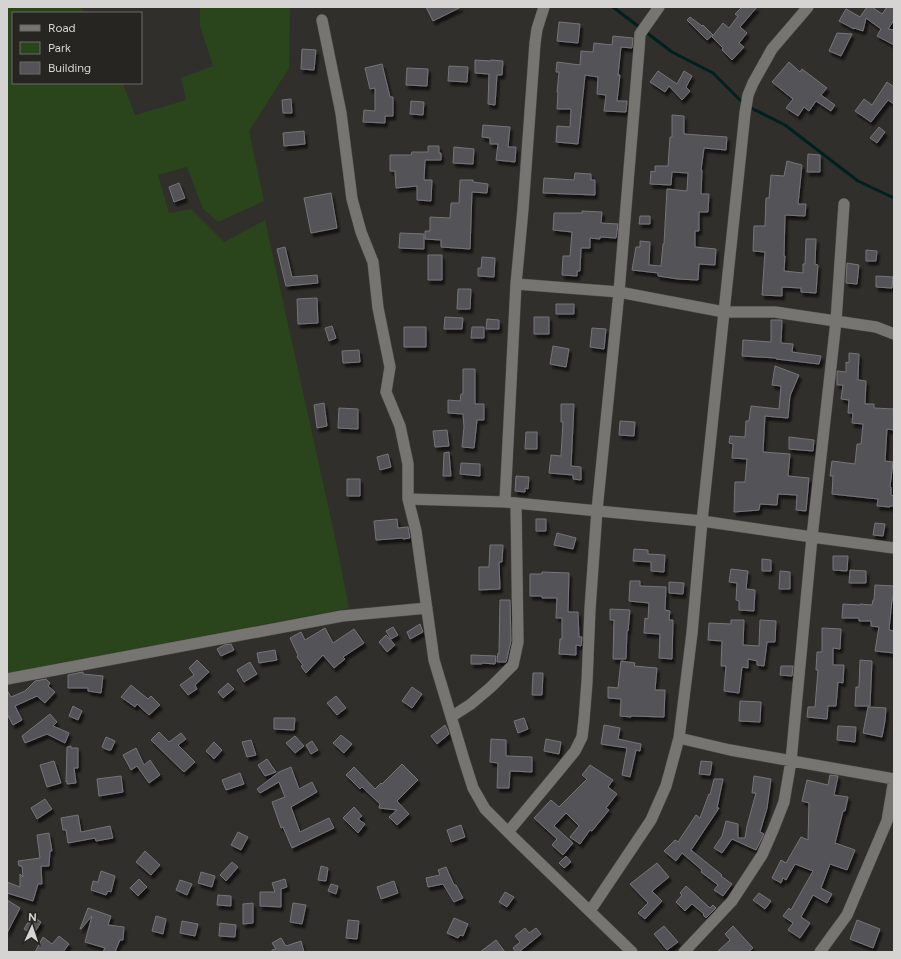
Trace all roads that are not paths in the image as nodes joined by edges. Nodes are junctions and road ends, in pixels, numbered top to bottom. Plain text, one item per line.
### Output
1 (544, 7) edge
2 (659, 7) edge
3 (808, 7) edge
4 (322, 20) dead end
5 (844, 204) dead end
6 (516, 284) junction
7 (619, 292) junction
8 (724, 312) junction
9 (836, 321) junction
10 (894, 334) edge
11 (408, 499) junction
12 (511, 502) junction
13 (597, 510) junction
14 (702, 520) junction
15 (812, 537) junction
16 (894, 548) edge
17 (427, 608) junction
18 (323, 614) dead end
19 (342, 616) junction
20 (7, 679) edge
21 (451, 717) junction
22 (680, 738) junction
23 (791, 761) junction
24 (894, 779) edge
25 (508, 832) junction
26 (590, 911) junction
27 (632, 952) edge
28 (684, 952) edge
29 (820, 952) edge

1 - 6 street
2 - 7 street
3 - 8 street
4 - 11 street
5 - 9 street
6 - 7 street
6 - 12 street
7 - 8 street
7 - 13 street
8 - 9 street
8 - 14 street
9 - 10 street
9 - 15 street
11 - 12 street
11 - 17 street
12 - 13 street
12 - 21 street
13 - 14 street
13 - 25 street
14 - 15 street
14 - 22 street
15 - 16 street
15 - 23 street
17 - 19 street
17 - 21 street
18 - 19 street
19 - 20 street
21 - 25 street
22 - 23 street
22 - 26 street
23 - 24 street
23 - 28 street
24 - 29 street
25 - 26 street
26 - 27 street

